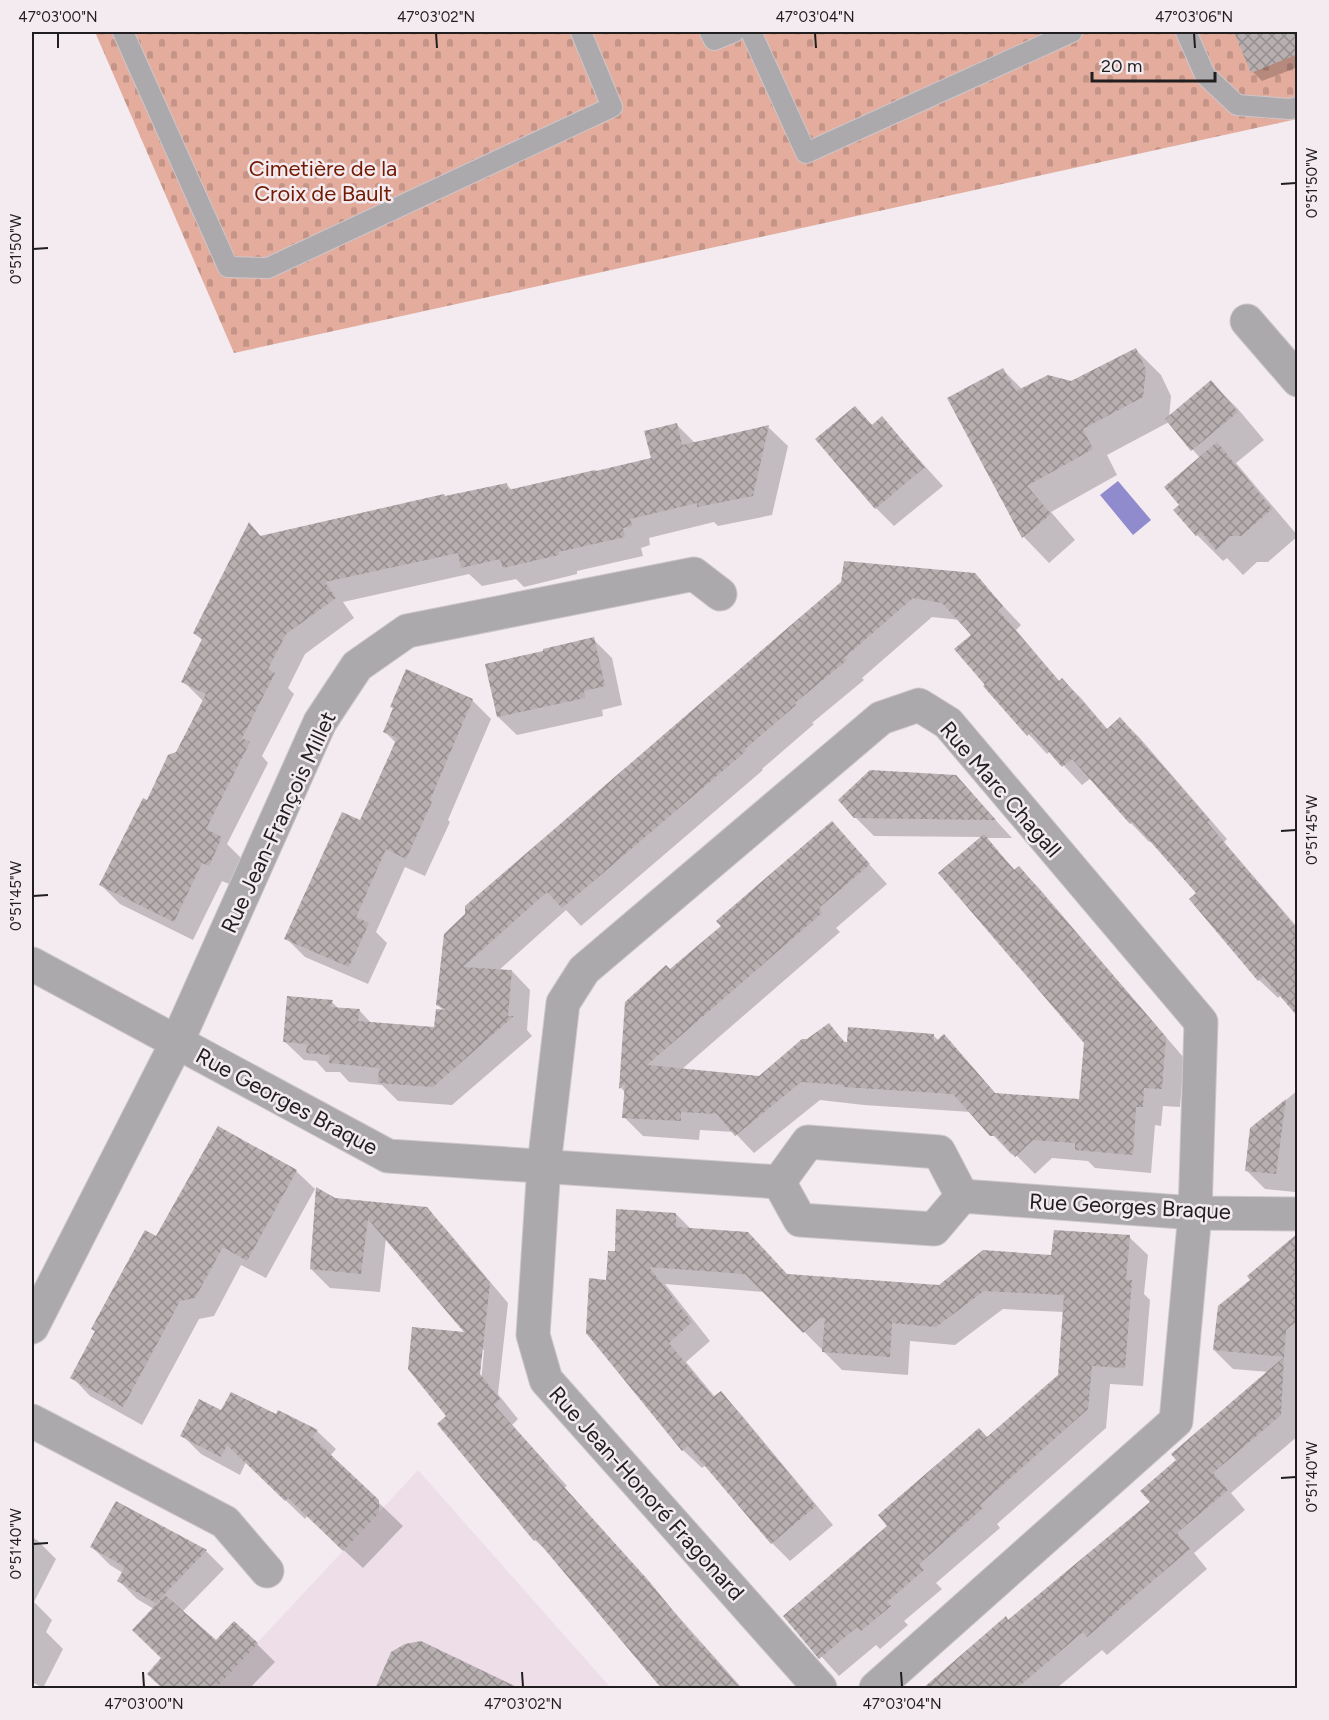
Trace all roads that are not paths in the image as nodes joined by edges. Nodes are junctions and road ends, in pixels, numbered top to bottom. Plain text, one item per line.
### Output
1 (123, 32) edge
2 (581, 32) edge
3 (710, 32) edge
4 (734, 32) edge
5 (751, 32) edge
6 (1072, 32) edge
7 (1186, 32) edge
8 (1298, 107) edge
9 (1247, 321) dead end
10 (1298, 380) edge
11 (720, 594) dead end
12 (32, 964) edge
13 (177, 1042) junction
14 (544, 1165) junction
15 (779, 1182) junction
16 (962, 1196) junction
17 (1195, 1213) junction
18 (1298, 1214) edge
19 (32, 1327) edge
20 (32, 1421) edge
21 (267, 1571) dead end
22 (820, 1689) edge
23 (876, 1689) edge

1 - 2 lane
3 - 4 lane
5 - 6 lane
7 - 8 lane
9 - 10 street
11 - 13 street, Rue Jean-François Millet
12 - 13 street, Rue Georges Braque
13 - 14 street, Rue Georges Braque
13 - 19 street, Rue Jean-François Millet
14 - 15 street, Rue Georges Braque
14 - 17 street, Rue Marc Chagall
14 - 22 street, Rue Jean-Honoré Fragonard
15 - 16 street
15 - 16 street
16 - 17 street, Rue Georges Braque
17 - 18 street, Rue Georges Braque
17 - 23 street
20 - 21 street

